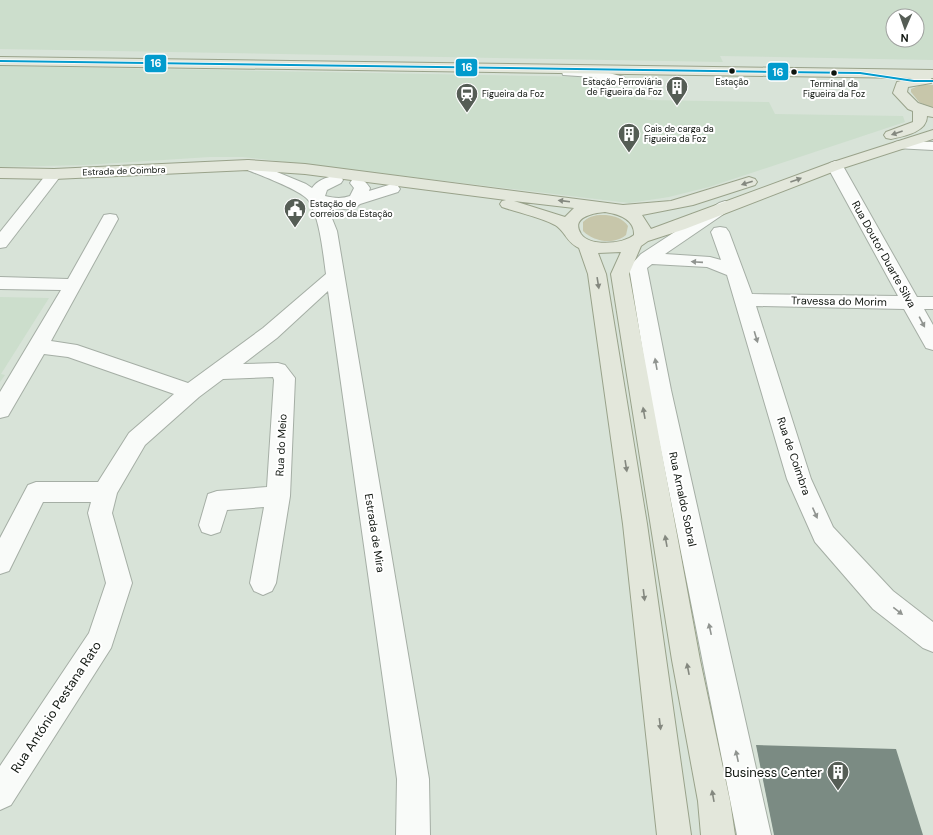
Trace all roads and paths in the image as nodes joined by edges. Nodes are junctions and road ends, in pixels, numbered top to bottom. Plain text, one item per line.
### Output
1 (0, 54) edge
2 (0, 61) edge
3 (427, 66) junction
4 (860, 73) junction
5 (932, 79) edge
6 (619, 80) dead end
7 (914, 81) junction
8 (900, 89) junction
9 (926, 111) edge
10 (933, 134) edge
11 (900, 145) junction
12 (933, 146) edge
13 (248, 165) junction
14 (835, 166) junction
15 (0, 173) edge
16 (54, 174) junction
17 (356, 179) junction
18 (335, 180) junction
19 (392, 189) junction
20 (316, 198) junction
21 (354, 201) junction
22 (725, 206) joint
23 (602, 207) junction
24 (624, 210) junction
25 (110, 219) dead end
26 (570, 227) junction
27 (328, 232) junction
28 (720, 232) dead end
29 (0, 243) edge
30 (588, 245) junction
31 (641, 246) junction
32 (735, 272) junction
33 (334, 276) junction
34 (0, 283) edge
35 (74, 285) junction
36 (745, 300) junction
37 (911, 302) junction
38 (933, 303) edge
39 (933, 343) edge
40 (37, 346) junction
41 (217, 372) junction
42 (191, 392) junction
43 (0, 410) edge
44 (105, 492) junction
45 (278, 496) junction
46 (211, 525) dead end
47 (0, 563) edge
48 (263, 582) dead end
49 (933, 639) edge
50 (0, 794) edge
51 (413, 835) edge
52 (674, 835) edge
53 (718, 835) edge
54 (754, 835) edge

1 - 3 main road
2 - 3 main road
3 - 4 main road
3 - 6 street
4 - 5 main road
4 - 7 main road
4 - 8 main road
5 - 7 main road
7 - 8 main road
8 - 9 main road
9 -> 24 main road
10 - 11 main road
11 - 12 street
11 - 14 main road
13 - 16 main road, Estrada de Coimbra
13 - 17 main road
13 - 18 main road
13 - 20 street
22 -> 14 main road
14 - 37 street, Rua Doutor Duarte Silva
15 - 16 main road, Estrada de Coimbra
16 - 29 street
17 - 18 main road
17 - 19 main road
17 - 21 street
23 -> 17 main road
18 - 20 street
19 - 21 street
19 - 26 main road
20 - 21 street
20 - 27 street, Estrada de Mira
21 - 27 street
22 - 31 street
23 - 24 main road
23 - 26 main road
24 - 31 main road
25 - 35 street
26 - 30 main road
27 - 33 street, Estrada de Mira
28 - 32 street, Rua de Coimbra
30 - 31 main road
30 -> 52 main road
32 -> 31 street
53 -> 31 main road
54 -> 31 street, Rua Arnaldo Sobral
32 - 36 street, Rua de Coimbra
33 - 41 street, Rua António Pestana Rato
33 - 51 street, Estrada de Mira
34 - 35 street
35 - 40 street
36 - 37 street, Travessa do Morim
36 -> 49 street, Rua de Coimbra
37 - 38 street, Travessa do Morim
37 -> 39 street, Rua Doutor Duarte Silva
40 - 42 street
40 - 43 street
41 - 42 street, Rua António Pestana Rato
41 - 45 street, Rua do Meio
42 - 44 street, Rua António Pestana Rato
44 - 47 street
44 - 50 street, Rua António Pestana Rato
45 - 46 street
45 - 48 street, Rua do Meio

